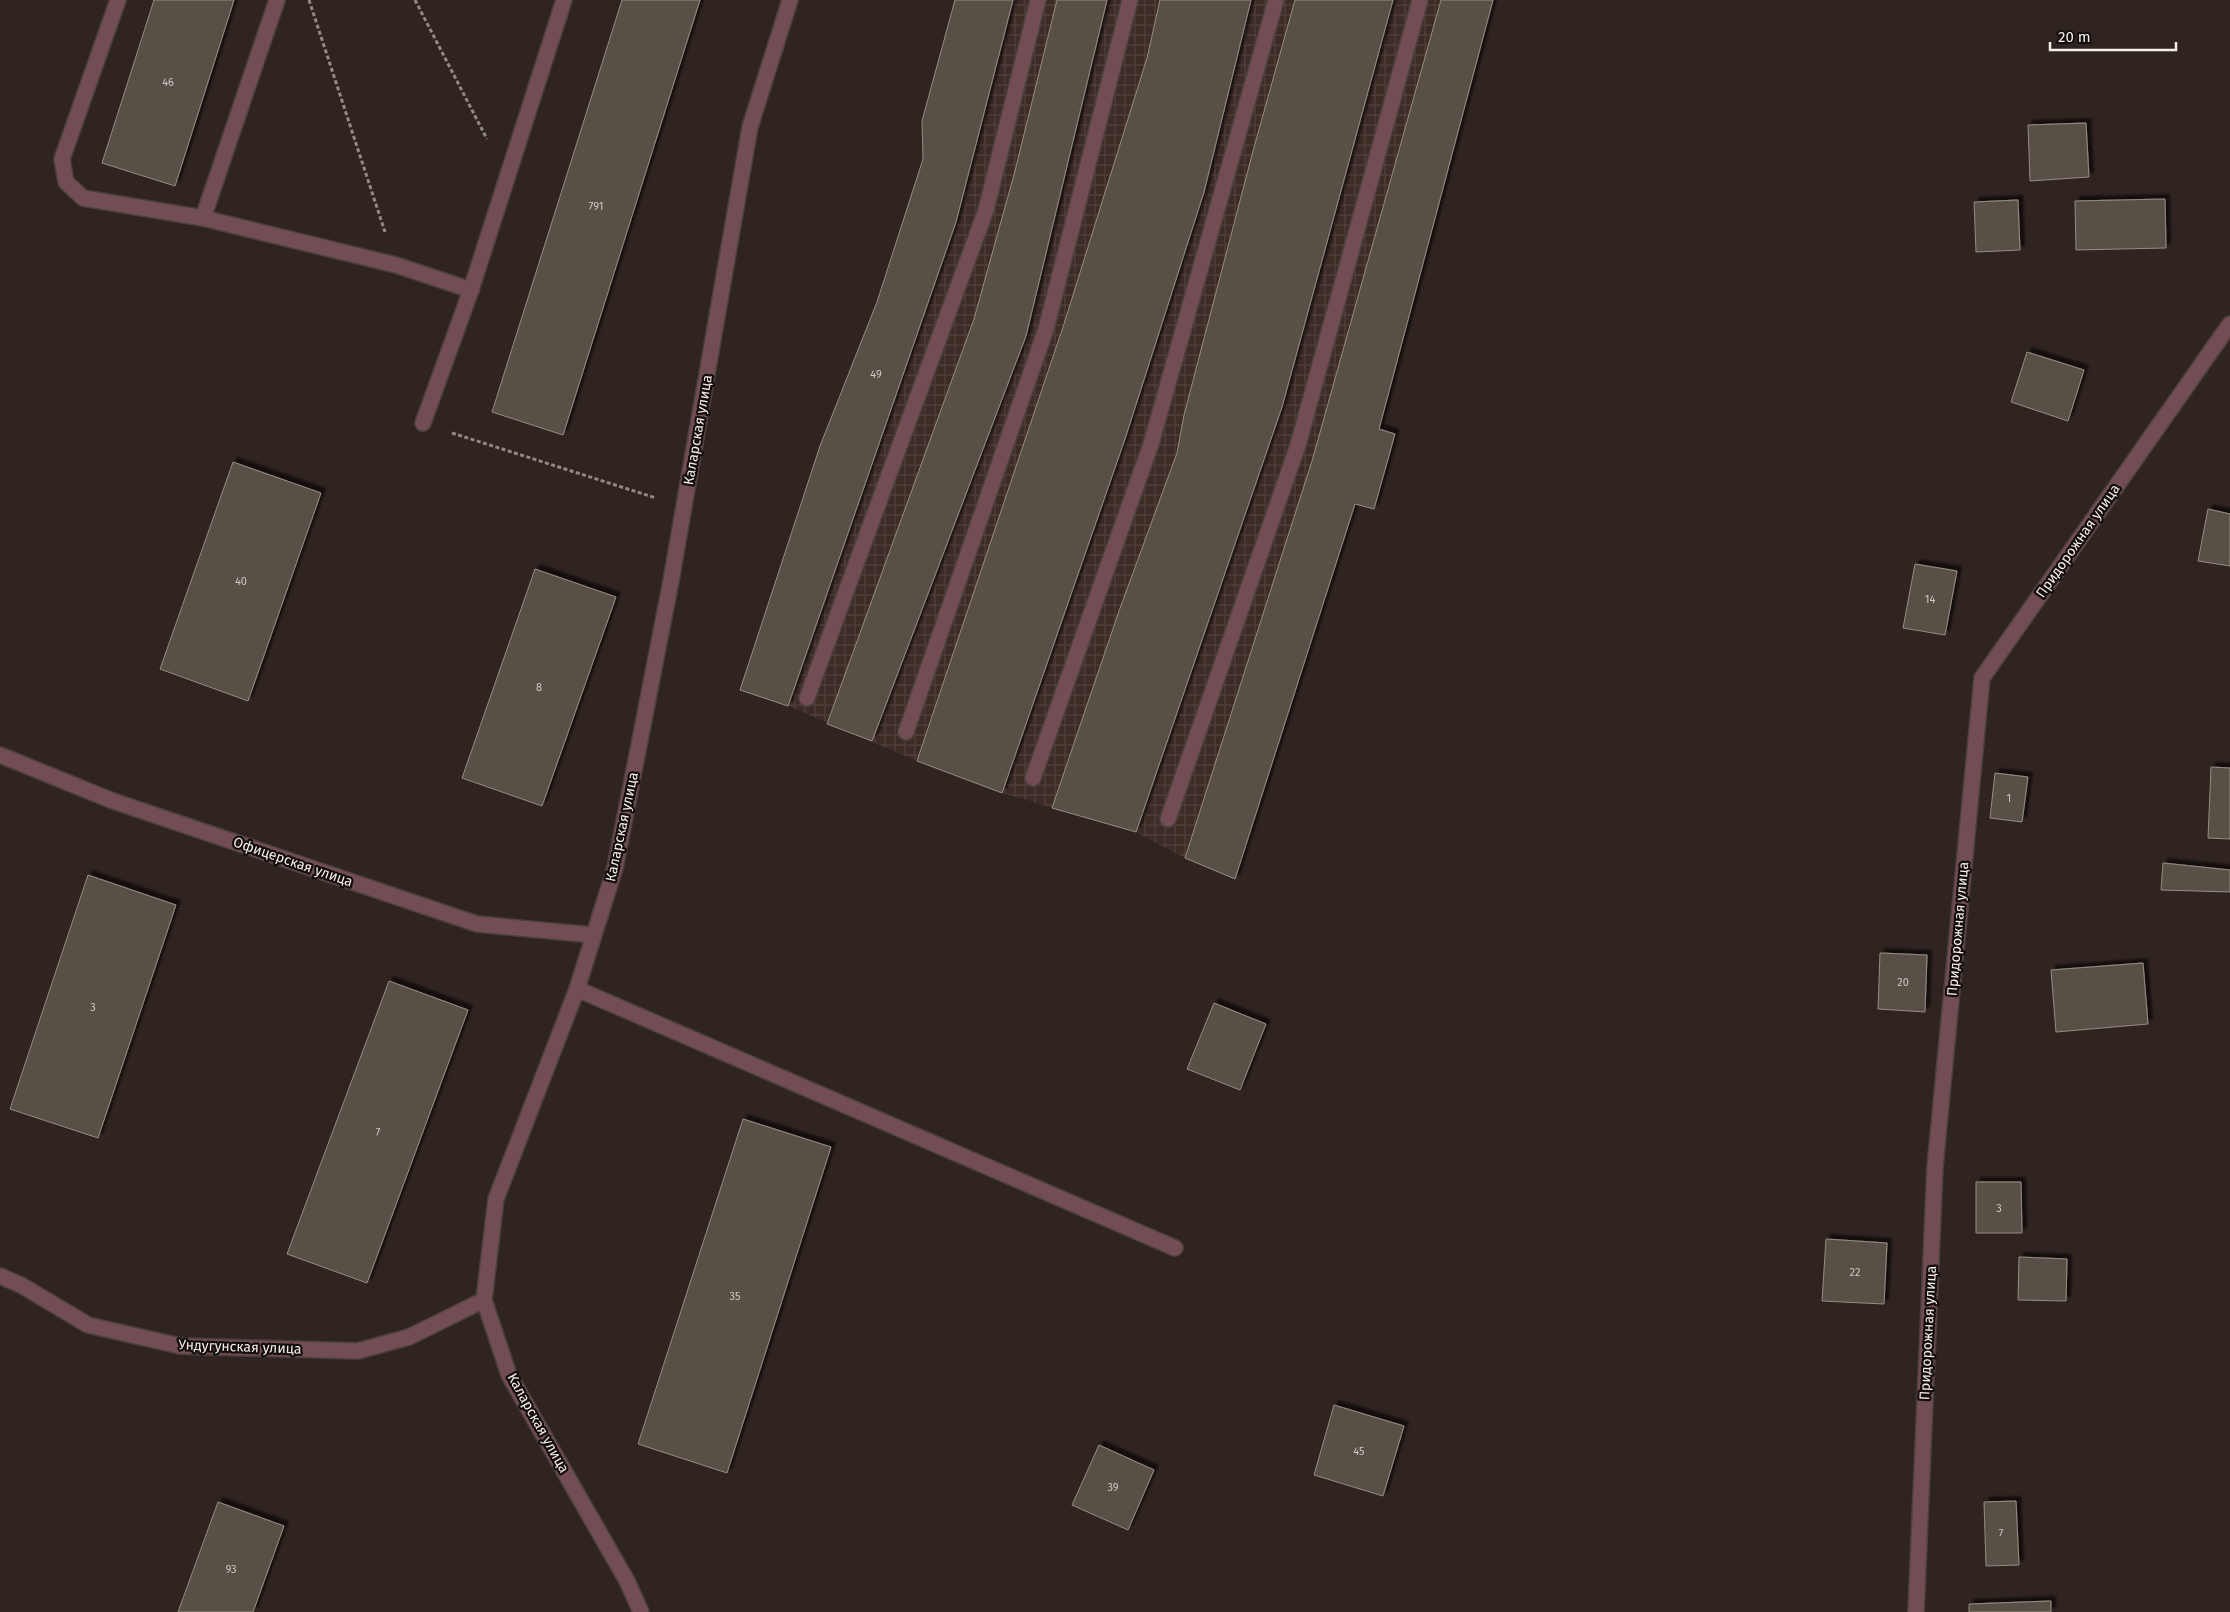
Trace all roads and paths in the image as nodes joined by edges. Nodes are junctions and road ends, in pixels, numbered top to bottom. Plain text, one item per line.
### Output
1 (118, 0) edge
2 (277, 0) edge
3 (309, 0) edge
4 (415, 0) edge
5 (564, 0) edge
6 (790, 0) edge
7 (1038, 0) edge
8 (1130, 0) edge
9 (1276, 0) edge
10 (1420, 0) edge
11 (507, 178) junction
12 (202, 218) junction
13 (396, 265) junction
14 (471, 290) junction
15 (2230, 324) edge
16 (423, 423) joint
17 (684, 507) junction
18 (807, 698) dead end
19 (906, 732) dead end
20 (0, 756) edge
21 (1033, 778) dead end
22 (1168, 818) dead end
23 (594, 935) junction
24 (577, 989) junction
25 (1175, 1248) dead end
26 (0, 1276) edge
27 (484, 1300) junction
28 (641, 1612) edge
29 (1916, 1612) edge

1 - 12 street
2 - 12 street
3 - 13 path
4 - 11 path
5 - 11 street
6 - 17 street, Каларская улица
7 - 18 street
8 - 19 street
9 - 21 street
10 - 22 street
11 - 14 street
12 - 13 street
13 - 14 street
14 - 16 street
15 - 29 street, Придорожная улица
16 - 17 path
17 - 23 street, Каларская улица
20 - 23 street, Офицерская улица
23 - 24 street, Каларская улица
24 - 25 street
24 - 27 street, Каларская улица
26 - 27 street, Ундугунская улица
27 - 28 street, Каларская улица

